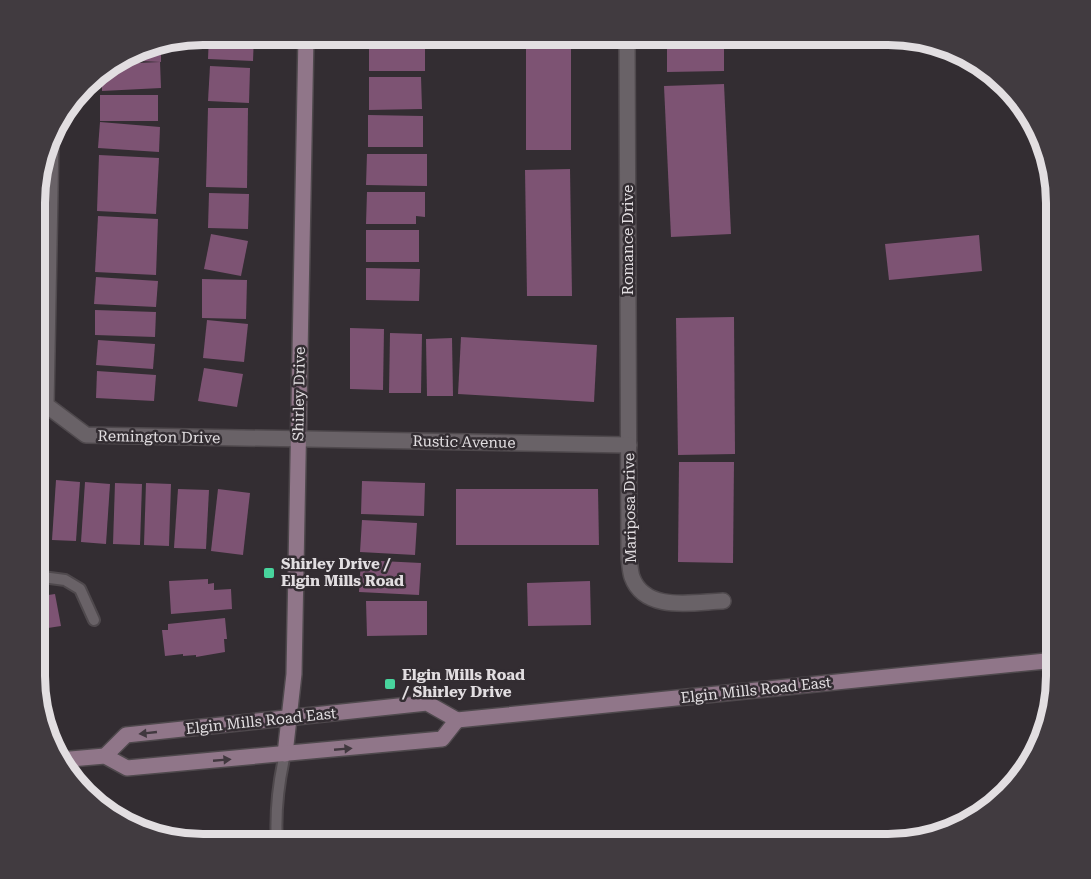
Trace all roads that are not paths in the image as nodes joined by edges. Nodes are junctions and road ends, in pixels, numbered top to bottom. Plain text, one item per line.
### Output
1 (306, 45) edge
2 (627, 45) edge
3 (45, 411) edge
4 (298, 440) junction
5 (629, 445) junction
6 (45, 577) edge
7 (723, 601) dead end
8 (94, 620) dead end
9 (1046, 661) edge
10 (289, 717) junction
11 (457, 720) junction
12 (285, 754) junction
13 (105, 756) junction
14 (69, 759) edge
15 (276, 834) edge

1 - 4 main road, Shirley Drive
2 - 5 street, Romance Drive
3 - 4 street, Remington Drive
4 - 5 street, Rustic Avenue
4 - 10 main road, Shirley Drive
5 - 7 street, Mariposa Drive
6 - 8 lane
9 - 11 main road, Elgin Mills Road East
10 - 11 main road, Elgin Mills Road East
10 - 12 main road, Shirley Drive
10 -> 13 main road, Elgin Mills Road East
12 -> 11 main road
13 -> 12 main road
12 - 15 lane
13 - 14 main road

